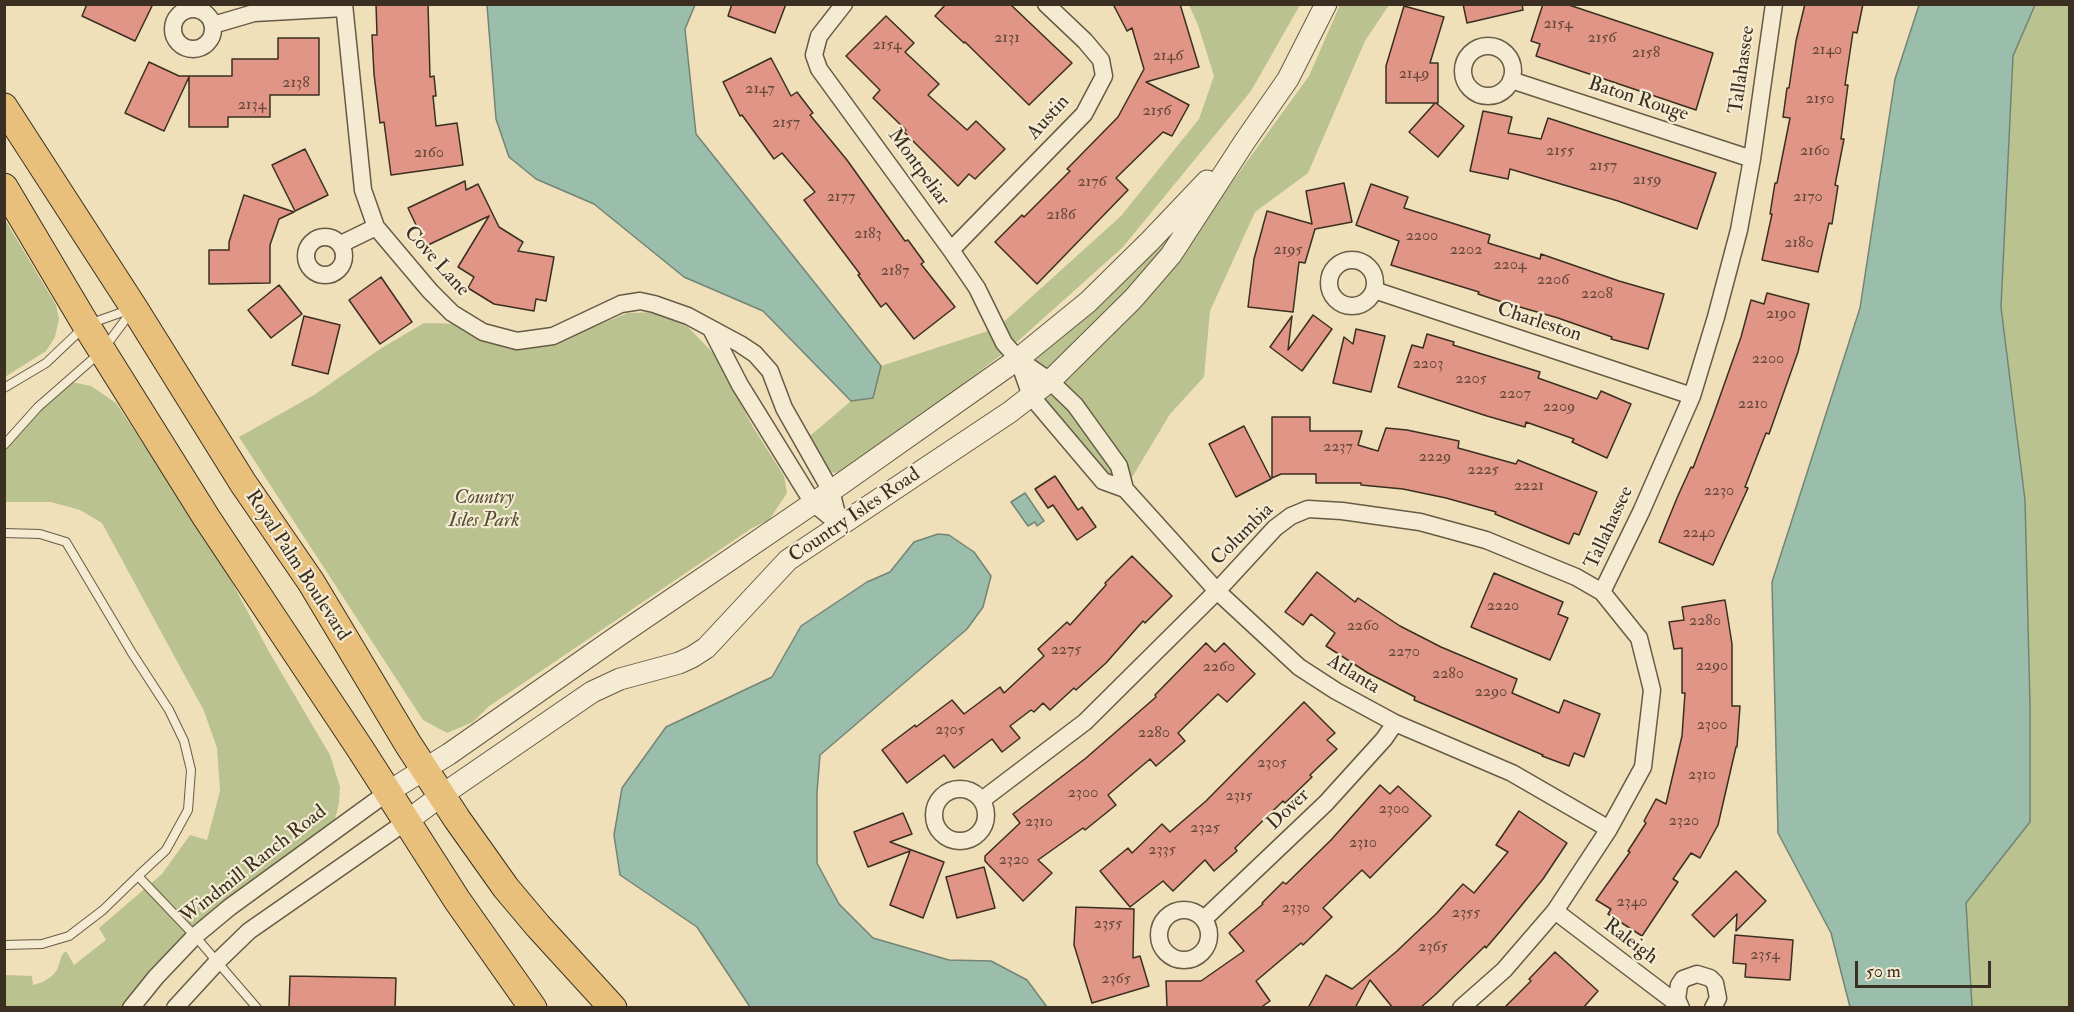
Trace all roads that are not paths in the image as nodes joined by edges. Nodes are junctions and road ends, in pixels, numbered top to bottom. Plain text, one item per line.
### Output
1 (844, 4) edge
2 (1046, 4) edge
3 (1326, 4) edge
4 (1774, 4) edge
5 (344, 6) edge
6 (213, 25) dead end
7 (1511, 80) dead end
8 (4, 107) edge
9 (1245, 141) junction
10 (1752, 159) junction
11 (4, 188) edge
12 (376, 227) junction
13 (340, 244) dead end
14 (951, 250) junction
15 (1374, 290) dead end
16 (134, 308) junction
17 (86, 325) junction
18 (711, 329) junction
19 (102, 351) junction
20 (1018, 359) junction
21 (1050, 381) junction
22 (4, 388) edge
23 (1031, 396) junction
24 (1692, 396) junction
25 (4, 445) edge
26 (1125, 489) junction
27 (831, 491) junction
28 (813, 503) junction
29 (840, 525) junction
30 (4, 533) edge
31 (1217, 591) junction
32 (1602, 592) junction
33 (1395, 723) junction
34 (425, 770) junction
35 (388, 792) junction
36 (442, 795) junction
37 (982, 800) dead end
38 (407, 821) junction
39 (1609, 829) junction
40 (138, 876) junction
41 (1555, 911) junction
42 (1204, 919) dead end
43 (195, 936) junction
44 (4, 945) edge
45 (218, 961) junction
46 (1680, 1006) edge
47 (130, 1008) edge
48 (175, 1008) edge
49 (257, 1008) edge
50 (533, 1008) edge
51 (613, 1008) edge
52 (1461, 1008) edge
53 (1713, 1008) edge

1 - 14 street, Montpeliar
2 - 14 street, Austin
3 - 9 street, Country Isles Road
4 - 10 street, Tallahassee
5 - 6 street
5 - 12 street, Cove Lane
7 - 10 street, Baton Rouge
8 - 16 main road, Royal Palm Boulevard
9 - 20 street, Country Isles Road
9 - 21 street, Country Isles Road
10 - 24 street, Tallahassee
11 - 17 main road
12 - 13 street
12 - 18 street, Cove Lane
14 - 20 street, Montpeliar
15 - 24 street, Charleston
16 - 17 lane
16 - 19 lane
16 - 34 main road, Royal Palm Boulevard
17 - 19 main road
17 - 22 lane
18 - 27 street, Cove Lane
18 - 28 street
19 - 25 lane
19 - 35 main road
20 - 21 street, Atlanta
20 - 23 street, Atlanta
20 - 27 street, Country Isles Road
21 - 23 street, Country Isles Road
21 - 26 street, Atlanta
23 - 26 street, Atlanta
23 - 29 street, Country Isles Road
24 - 32 street, Tallahassee
26 - 31 street, Atlanta
27 - 28 street, Country Isles Road
27 - 29 street, Cove Lane
28 - 29 street
28 - 34 street, Country Isles Road
29 - 36 street, Country Isles Road
30 - 40 lane
31 - 32 street, Columbia
31 - 33 street, Atlanta
31 - 37 street, Columbia
32 - 39 street, Tallahassee
33 - 39 street, Atlanta
33 - 42 street, Dover
34 - 35 street, Country Isles Road
34 - 36 main road, Royal Palm Boulevard
35 - 38 main road
35 - 43 street, Windmill Ranch Road
36 - 38 street, Country Isles Road
36 - 51 main road, Royal Palm Boulevard
38 - 45 street
38 - 50 main road
39 - 41 street, Tallahassee
40 - 43 lane
40 - 44 lane
41 - 46 street, Raleigh
41 - 52 street, Tallahassee
43 - 45 lane
43 - 47 street, Windmill Ranch Road
45 - 48 street
45 - 49 lane
46 - 53 street, Raleigh

